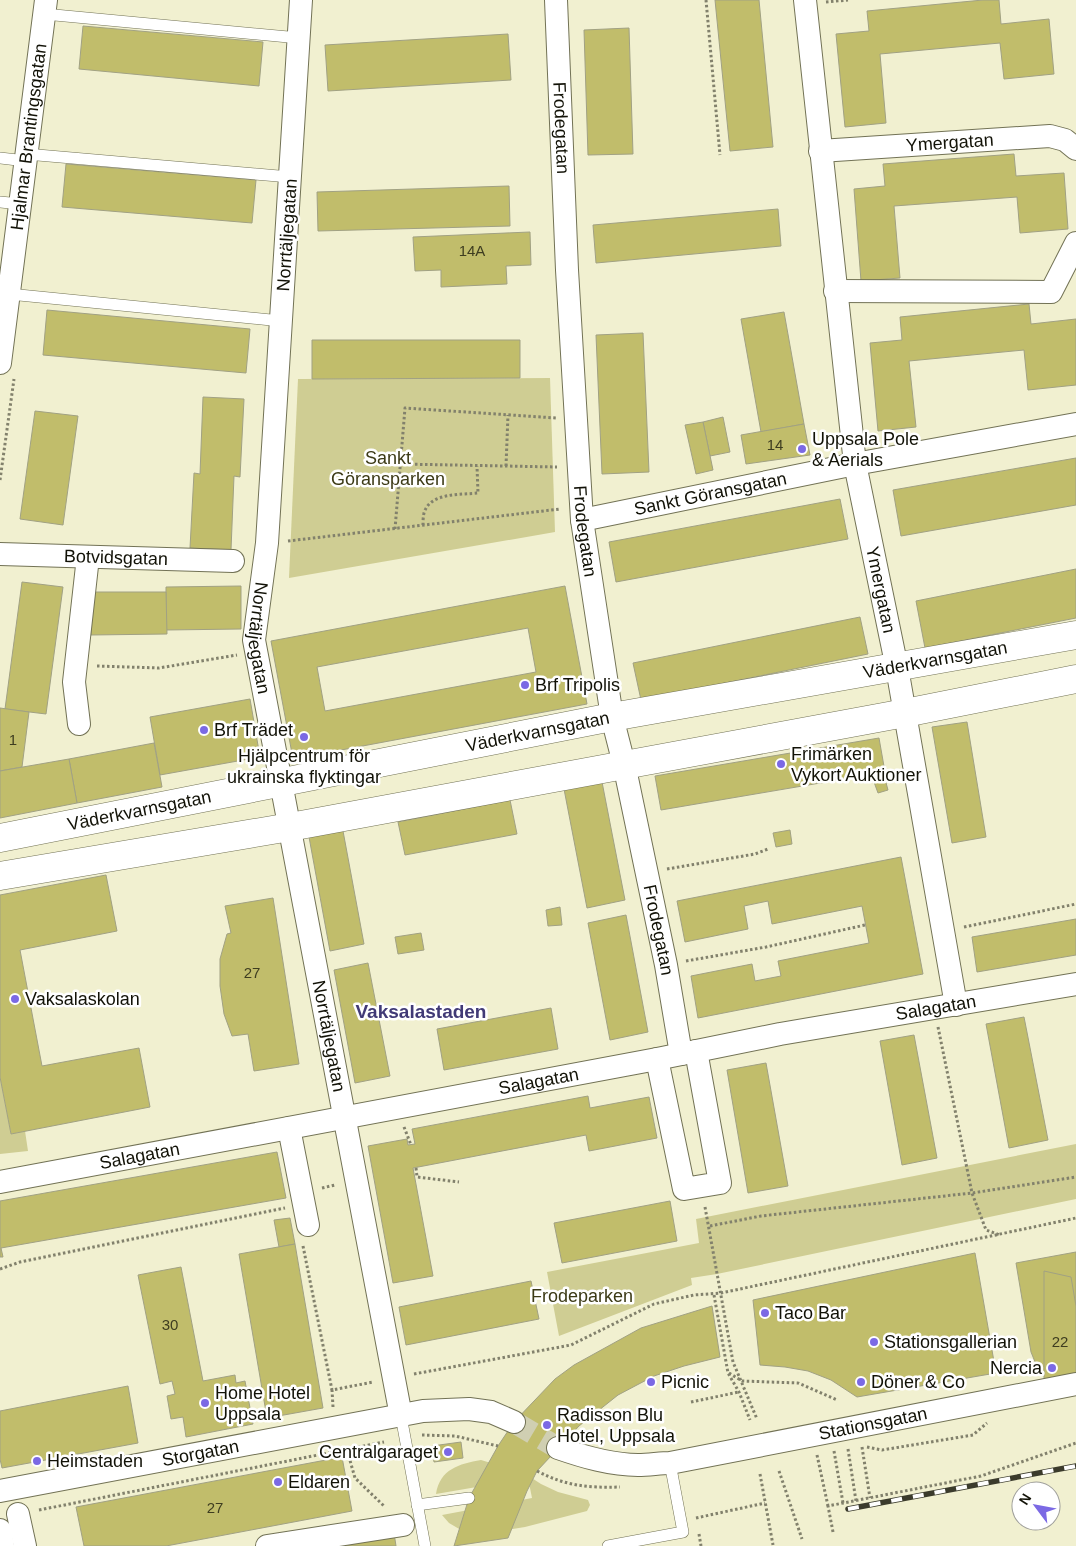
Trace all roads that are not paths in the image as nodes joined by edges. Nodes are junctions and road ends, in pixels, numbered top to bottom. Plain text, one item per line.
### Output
1 (301, 0) edge
2 (556, 0) edge
3 (805, 0) edge
4 (45, 7) edge
5 (299, 38) junction
6 (1076, 149) edge
7 (820, 151) junction
8 (0, 158) edge
9 (26, 158) junction
10 (290, 177) junction
11 (10, 203) edge
12 (1076, 243) edge
13 (835, 292) junction
14 (9, 294) junction
15 (281, 321) junction
16 (0, 363) edge
17 (1076, 424) edge
18 (855, 464) junction
19 (581, 513) junction
20 (0, 554) edge
21 (88, 557) junction
22 (233, 561) dead end
23 (1076, 635) edge
24 (897, 668) junction
25 (1076, 679) edge
26 (905, 713) junction
27 (612, 717) junction
28 (79, 724) dead end
29 (624, 764) junction
30 (281, 782) junction
31 (290, 827) junction
32 (0, 838) edge
33 (0, 876) edge
34 (1076, 984) edge
35 (956, 1005) junction
36 (688, 1053) junction
37 (657, 1059) junction
38 (345, 1118) junction
39 (289, 1128) junction
40 (0, 1182) edge
41 (305, 1207) road end
42 (1076, 1384) edge
43 (401, 1416) junction
44 (514, 1422) tunnel mouth
45 (558, 1448) tunnel mouth
46 (670, 1462) junction
47 (0, 1491) edge
48 (469, 1498) dead end
49 (417, 1505) junction
50 (18, 1514) road end
51 (403, 1525) road end
52 (0, 1530) edge
53 (3, 1546) edge
54 (25, 1546) edge
55 (268, 1546) edge
56 (425, 1546) edge
57 (608, 1546) edge

1 - 5 street, Norrtäljegatan
2 - 19 street, Frodegatan
3 - 7 street, Ymergatan
4 - 5 lane
4 - 9 street, Hjalmar Brantingsgatan
5 - 10 street, Norrtäljegatan
6 - 7 street, Ymergatan
7 - 13 street, Ymergatan
8 - 9 lane
9 - 10 lane
9 - 11 street, Hjalmar Brantingsgatan
10 - 15 street, Norrtäljegatan
11 - 14 street, Hjalmar Brantingsgatan
12 - 13 street
13 - 18 street, Ymergatan
14 - 15 lane
14 - 16 street, Hjalmar Brantingsgatan
15 - 30 street, Norrtäljegatan
17 - 18 street, Sankt Göransgatan
18 - 19 street, Sankt Göransgatan
18 - 24 street, Ymergatan
19 - 27 street, Frodegatan
20 - 21 street, Botvidsgatan
21 - 22 street, Botvidsgatan
21 - 28 street
23 - 24 main road, Väderkvarnsgatan
24 - 26 street, Ymergatan
24 - 27 main road, Väderkvarnsgatan
25 - 26 main road
26 - 29 main road
26 - 35 street, Ymergatan
27 - 29 street, Frodegatan
27 - 30 main road, Väderkvarnsgatan
29 - 31 main road
29 - 36 street, Frodegatan
30 - 31 street, Norrtäljegatan
30 - 32 main road, Väderkvarnsgatan
31 - 33 main road
31 - 38 street, Norrtäljegatan
34 - 35 street, Salagatan
35 - 36 street, Salagatan
36 - 37 street, Salagatan
36 - 37 street, Frodegatan
37 - 38 street, Salagatan
38 - 39 street, Salagatan
38 - 43 street, Norrtäljegatan
39 - 40 street, Salagatan
39 - 41 street
42 - 46 street, Stationsgatan
43 - 44 street
43 - 47 street, Storgatan
43 - 49 lane
45 - 46 street, Stationsgatan
46 - 57 lane
48 - 49 lane
49 - 56 lane
50 - 54 street
51 - 55 street
52 - 53 street

